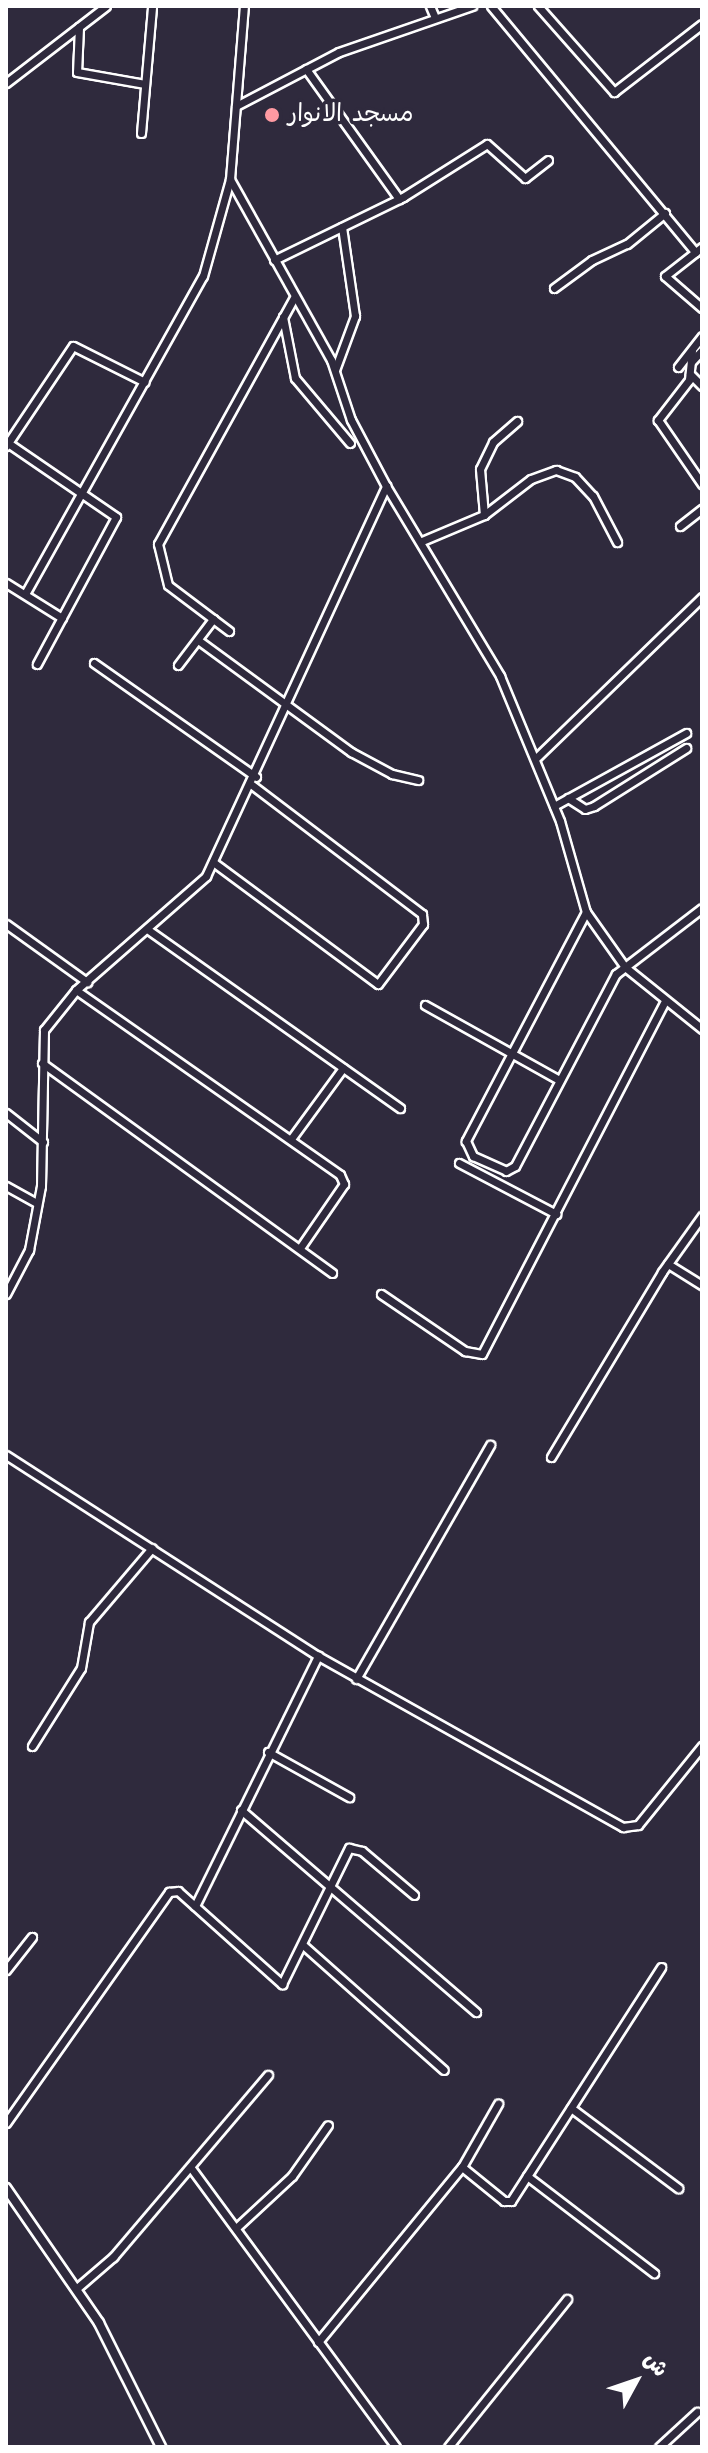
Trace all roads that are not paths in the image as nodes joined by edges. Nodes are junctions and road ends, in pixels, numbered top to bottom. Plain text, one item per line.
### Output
1 (106, 6) edge
2 (152, 6) edge
3 (244, 6) edge
4 (430, 6) edge
5 (472, 6) edge
6 (491, 6) edge
7 (538, 6) edge
8 (435, 18) junction
9 (702, 24) edge
10 (79, 27) junction
11 (306, 69) junction
12 (6, 83) edge
13 (145, 84) junction
14 (236, 106) junction
15 (141, 133) dead end
16 (548, 160) dead end
17 (230, 179) junction
18 (399, 199) junction
19 (665, 213) junction
20 (342, 227) junction
21 (698, 249) edge
22 (274, 260) junction
23 (554, 288) dead end
24 (295, 296) junction
25 (702, 308) edge
26 (283, 317) junction
27 (702, 336) edge
28 (702, 350) edge
29 (692, 351) junction
30 (691, 362) junction
31 (678, 367) dead end
32 (335, 370) junction
33 (690, 374) junction
34 (145, 382) junction
35 (702, 386) edge
36 (517, 421) dead end
37 (350, 443) dead end
38 (7, 445) edge
39 (702, 484) edge
40 (386, 486) junction
41 (83, 493) junction
42 (702, 509) edge
43 (484, 515) junction
44 (680, 526) dead end
45 (422, 541) junction
46 (617, 542) dead end
47 (6, 583) edge
48 (25, 594) junction
49 (702, 597) edge
50 (62, 618) junction
51 (213, 619) junction
52 (229, 631) dead end
53 (198, 640) junction
54 (94, 663) dead end
55 (37, 664) dead end
56 (178, 665) dead end
57 (287, 709) junction
58 (686, 733) dead end
59 (686, 748) dead end
60 (536, 758) junction
61 (418, 780) dead end
62 (254, 781) junction
63 (568, 798) junction
64 (554, 806) junction
65 (213, 862) junction
66 (702, 908) edge
67 (586, 912) junction
68 (6, 924) edge
69 (147, 929) junction
70 (625, 967) junction
71 (87, 982) junction
72 (76, 990) junction
73 (665, 1001) junction
74 (425, 1005) dead end
75 (702, 1029) edge
76 (510, 1057) junction
77 (42, 1063) junction
78 (343, 1068) junction
79 (559, 1080) junction
80 (400, 1108) dead end
81 (6, 1113) edge
82 (291, 1139) junction
83 (43, 1142) junction
84 (459, 1163) dead end
85 (6, 1186) edge
86 (37, 1203) junction
87 (556, 1214) junction
88 (702, 1216) edge
89 (300, 1248) junction
90 (668, 1264) junction
91 (332, 1273) dead end
92 (702, 1285) edge
93 (6, 1294) edge
94 (381, 1294) dead end
95 (490, 1445) dead end
96 (6, 1455) edge
97 (551, 1457) dead end
98 (152, 1548) junction
99 (318, 1656) junction
100 (356, 1679) junction
101 (32, 1746) dead end
102 (702, 1746) edge
103 (268, 1752) junction
104 (349, 1797) dead end
105 (241, 1810) junction
106 (332, 1886) junction
107 (414, 1895) dead end
108 (195, 1906) junction
109 (32, 1937) dead end
110 (303, 1945) junction
111 (661, 1967) dead end
112 (6, 1970) edge
113 (476, 2012) dead end
114 (444, 2070) dead end
115 (268, 2075) dead end
116 (498, 2104) dead end
117 (571, 2108) junction
118 (6, 2123) edge
119 (328, 2125) dead end
120 (462, 2167) junction
121 (191, 2168) junction
122 (527, 2176) junction
123 (6, 2188) edge
124 (678, 2188) dead end
125 (236, 2228) junction
126 (654, 2273) dead end
127 (77, 2288) junction
128 (567, 2299) dead end
129 (318, 2342) junction
130 (697, 2412) dead end
131 (157, 2445) edge
132 (396, 2447) edge
133 (448, 2447) edge
134 (659, 2447) edge

1 - 10 street
2 - 13 street
3 - 14 street
4 - 8 street
5 - 8 street
6 - 19 street
7 - 9 street
8 - 11 street
10 - 12 street
10 - 13 street
11 - 14 street
11 - 18 street
13 - 15 street
14 - 17 street
16 - 18 street
17 - 22 street
17 - 34 street
18 - 20 street
19 - 21 street
19 - 23 street
20 - 22 street
20 - 32 street
21 - 25 street
22 - 24 street
24 - 26 street
24 - 32 street
26 - 37 street
26 - 51 street
27 - 29 street
28 - 30 street
29 - 30 street
29 - 31 street
30 - 33 street
32 - 40 street
33 - 35 street
33 - 39 street
34 - 38 street
34 - 41 street
36 - 43 street
38 - 41 street
40 - 45 street
40 - 57 street
41 - 48 street
41 - 50 street
42 - 44 street
43 - 45 street
43 - 46 street
45 - 60 street
47 - 48 street
48 - 50 street
49 - 60 street
50 - 55 street
51 - 52 street
51 - 53 street
53 - 56 street
53 - 57 street
54 - 62 street
57 - 61 street
57 - 62 street
58 - 63 street
59 - 63 street
60 - 64 street
62 - 65 street
62 - 65 street
63 - 64 street
64 - 67 street
65 - 69 street
66 - 70 street
67 - 70 street
67 - 76 street
68 - 71 street
69 - 71 street
69 - 78 street
70 - 73 street
70 - 79 street
71 - 72 street
72 - 77 street
72 - 82 street
73 - 75 street
73 - 87 street
74 - 76 street
76 - 79 street
76 - 79 street
77 - 83 street
77 - 89 street
78 - 80 street
78 - 82 street
81 - 83 street
82 - 89 street
83 - 86 street
84 - 87 street
85 - 86 street
86 - 93 street
87 - 94 street
88 - 90 street
89 - 91 street
90 - 92 street
90 - 97 street
95 - 100 street
96 - 98 street
98 - 99 street
98 - 101 street
99 - 100 street
99 - 103 street
100 - 102 street
103 - 104 street
103 - 105 street
105 - 106 street
105 - 108 street
106 - 107 street
106 - 110 street
106 - 113 street
108 - 110 street
108 - 118 street
109 - 112 street
110 - 114 street
111 - 117 street
115 - 121 street
116 - 120 street
117 - 122 street
117 - 124 street
119 - 125 street
120 - 122 street
120 - 129 street
121 - 125 street
121 - 127 street
122 - 126 street
123 - 127 street
125 - 129 street
127 - 131 street
128 - 133 street
129 - 132 street
130 - 134 street

